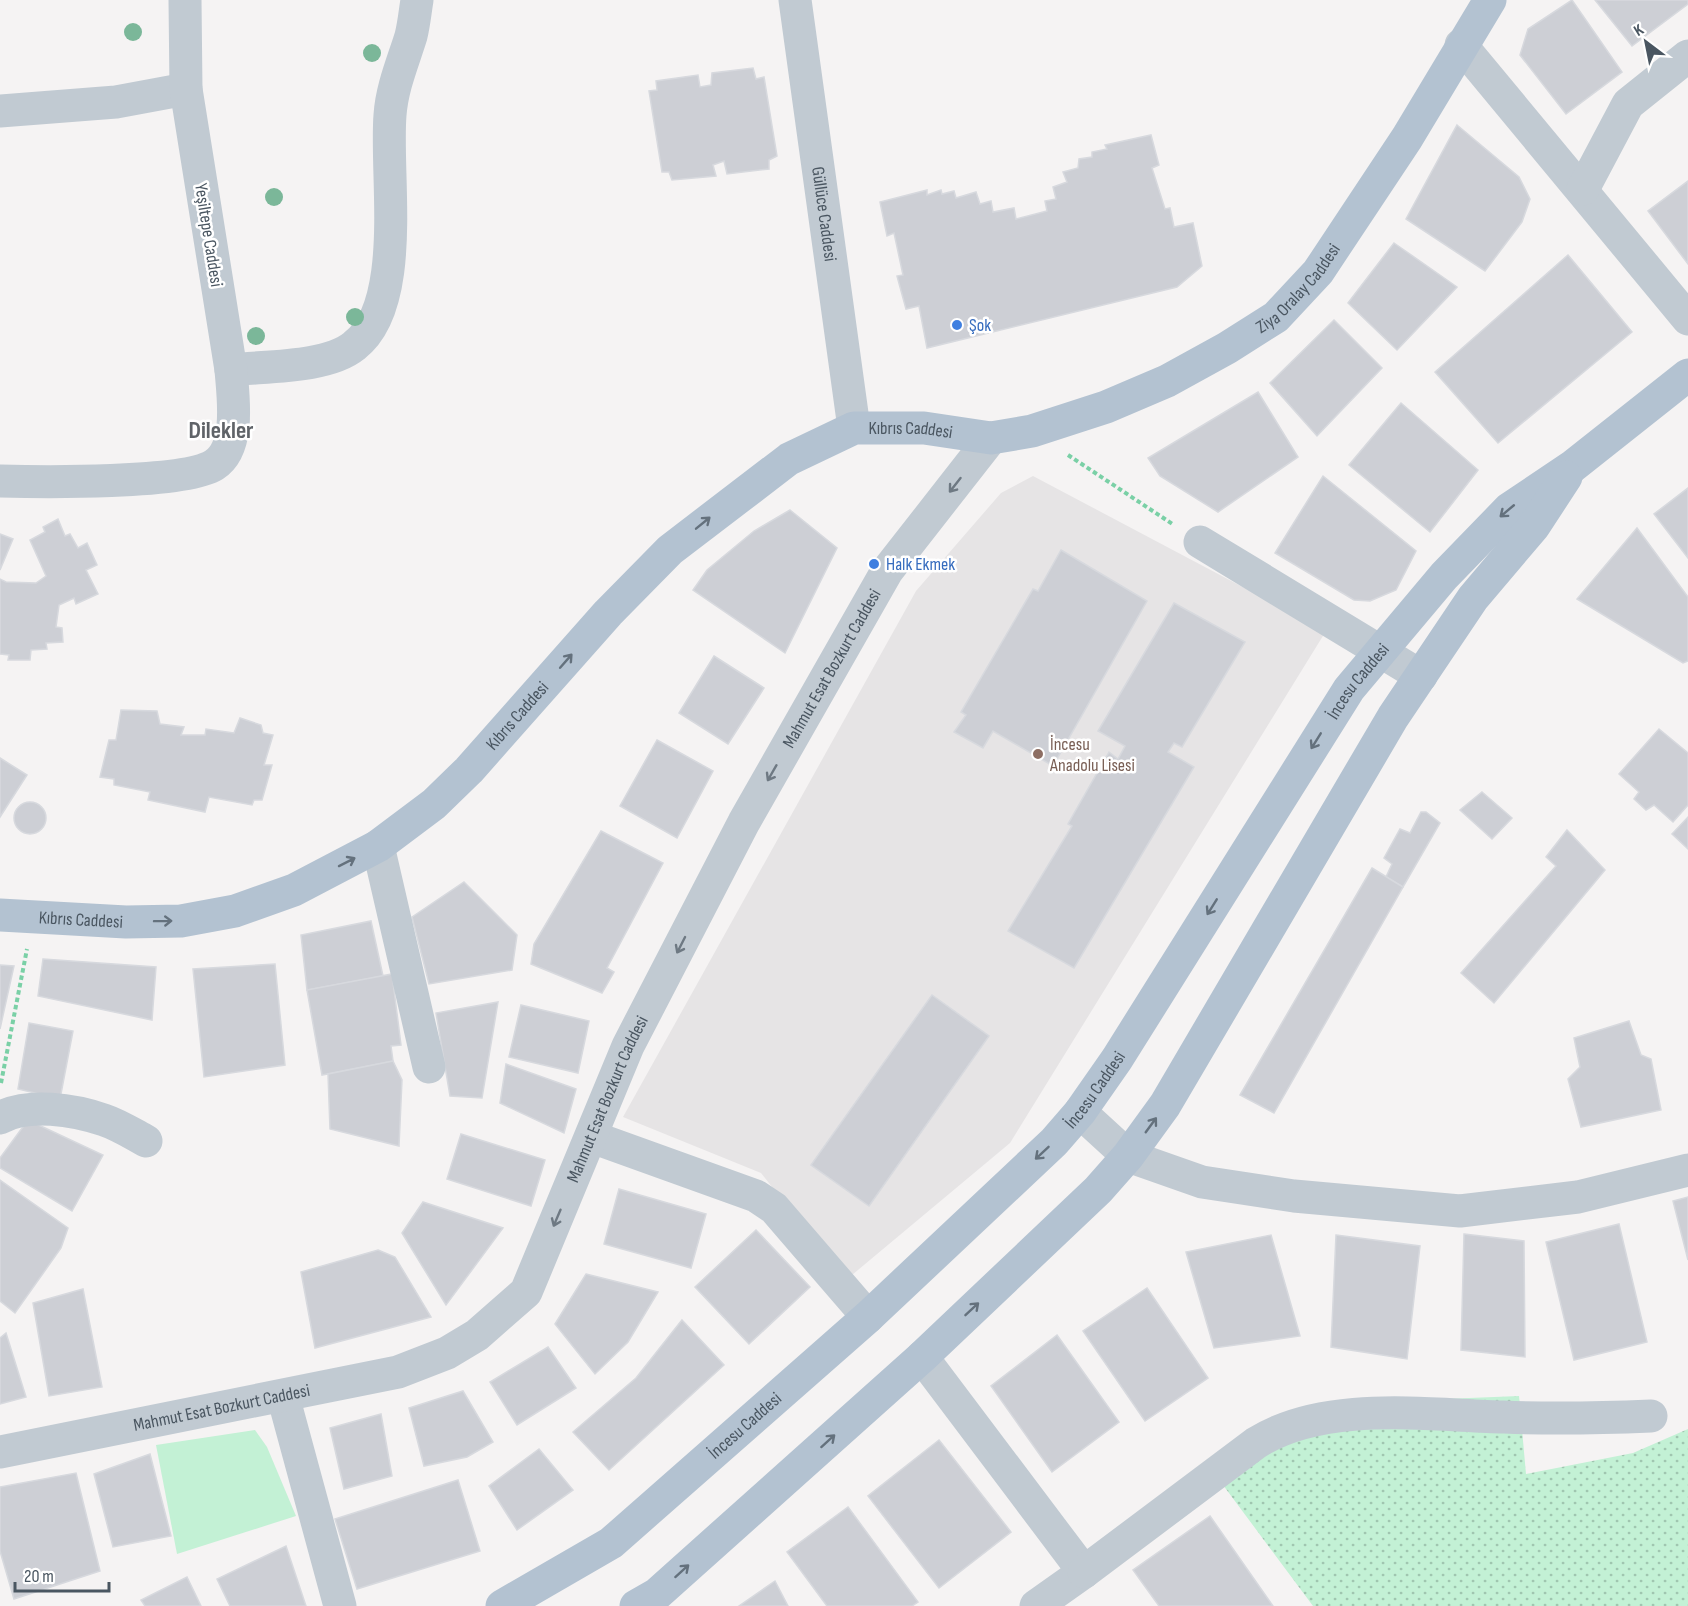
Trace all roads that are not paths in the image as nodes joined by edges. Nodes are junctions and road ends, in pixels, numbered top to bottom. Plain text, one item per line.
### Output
1 (185, 0) edge
2 (417, 0) edge
3 (795, 0) edge
4 (1490, 0) edge
5 (1461, 45) junction
6 (1688, 56) edge
7 (186, 89) junction
8 (0, 111) edge
9 (1583, 189) junction
10 (1688, 319) edge
11 (231, 370) junction
12 (1688, 375) edge
13 (854, 428) junction
14 (991, 438) junction
15 (1573, 466) junction
16 (0, 481) edge
17 (1200, 542) road end
18 (1380, 652) junction
19 (1421, 676) junction
20 (378, 846) junction
21 (0, 915) edge
22 (429, 1067) dead end
23 (1080, 1112) junction
24 (0, 1118) edge
25 (592, 1137) junction
26 (146, 1141) dead end
27 (1128, 1156) junction
28 (1688, 1170) edge
29 (868, 1317) junction
30 (922, 1357) junction
31 (283, 1396) junction
32 (1651, 1416) dead end
33 (0, 1452) edge
34 (1084, 1572) junction
35 (340, 1606) edge
36 (502, 1606) edge
37 (636, 1606) edge
38 (1036, 1606) edge

1 - 7 street, Yeşiltepe Caddesi
2 - 11 street
3 - 13 street, Güllüce Caddesi
4 - 5 main road, Ziya Oralay Caddesi
5 - 9 street
5 - 14 main road, Ziya Oralay Caddesi
6 - 9 street
7 - 8 street
7 - 11 street, Yeşiltepe Caddesi
9 - 10 street
11 - 16 street, Yeşiltepe Caddesi
12 - 15 main road, İncesu Caddesi
13 - 14 main road, Kıbrıs Caddesi
20 -> 13 main road, Kıbrıs Caddesi
14 -> 25 street, Mahmut Esat Bozkurt Caddesi
15 -> 18 main road, İncesu Caddesi
15 - 19 main road, İncesu Caddesi
17 - 18 street
18 - 19 street
18 -> 23 main road, İncesu Caddesi
27 -> 19 main road, İncesu Caddesi
21 -> 20 main road, Kıbrıs Caddesi
20 - 22 street
23 - 27 street
23 -> 29 main road, İncesu Caddesi
24 - 26 street
25 - 29 street
25 -> 31 street, Mahmut Esat Bozkurt Caddesi
27 - 28 street
30 -> 27 main road, İncesu Caddesi
29 - 36 main road, İncesu Caddesi
30 - 34 street
37 -> 30 main road, İncesu Caddesi
31 - 33 street, Mahmut Esat Bozkurt Caddesi
31 - 35 street
32 - 34 street
34 - 38 street

